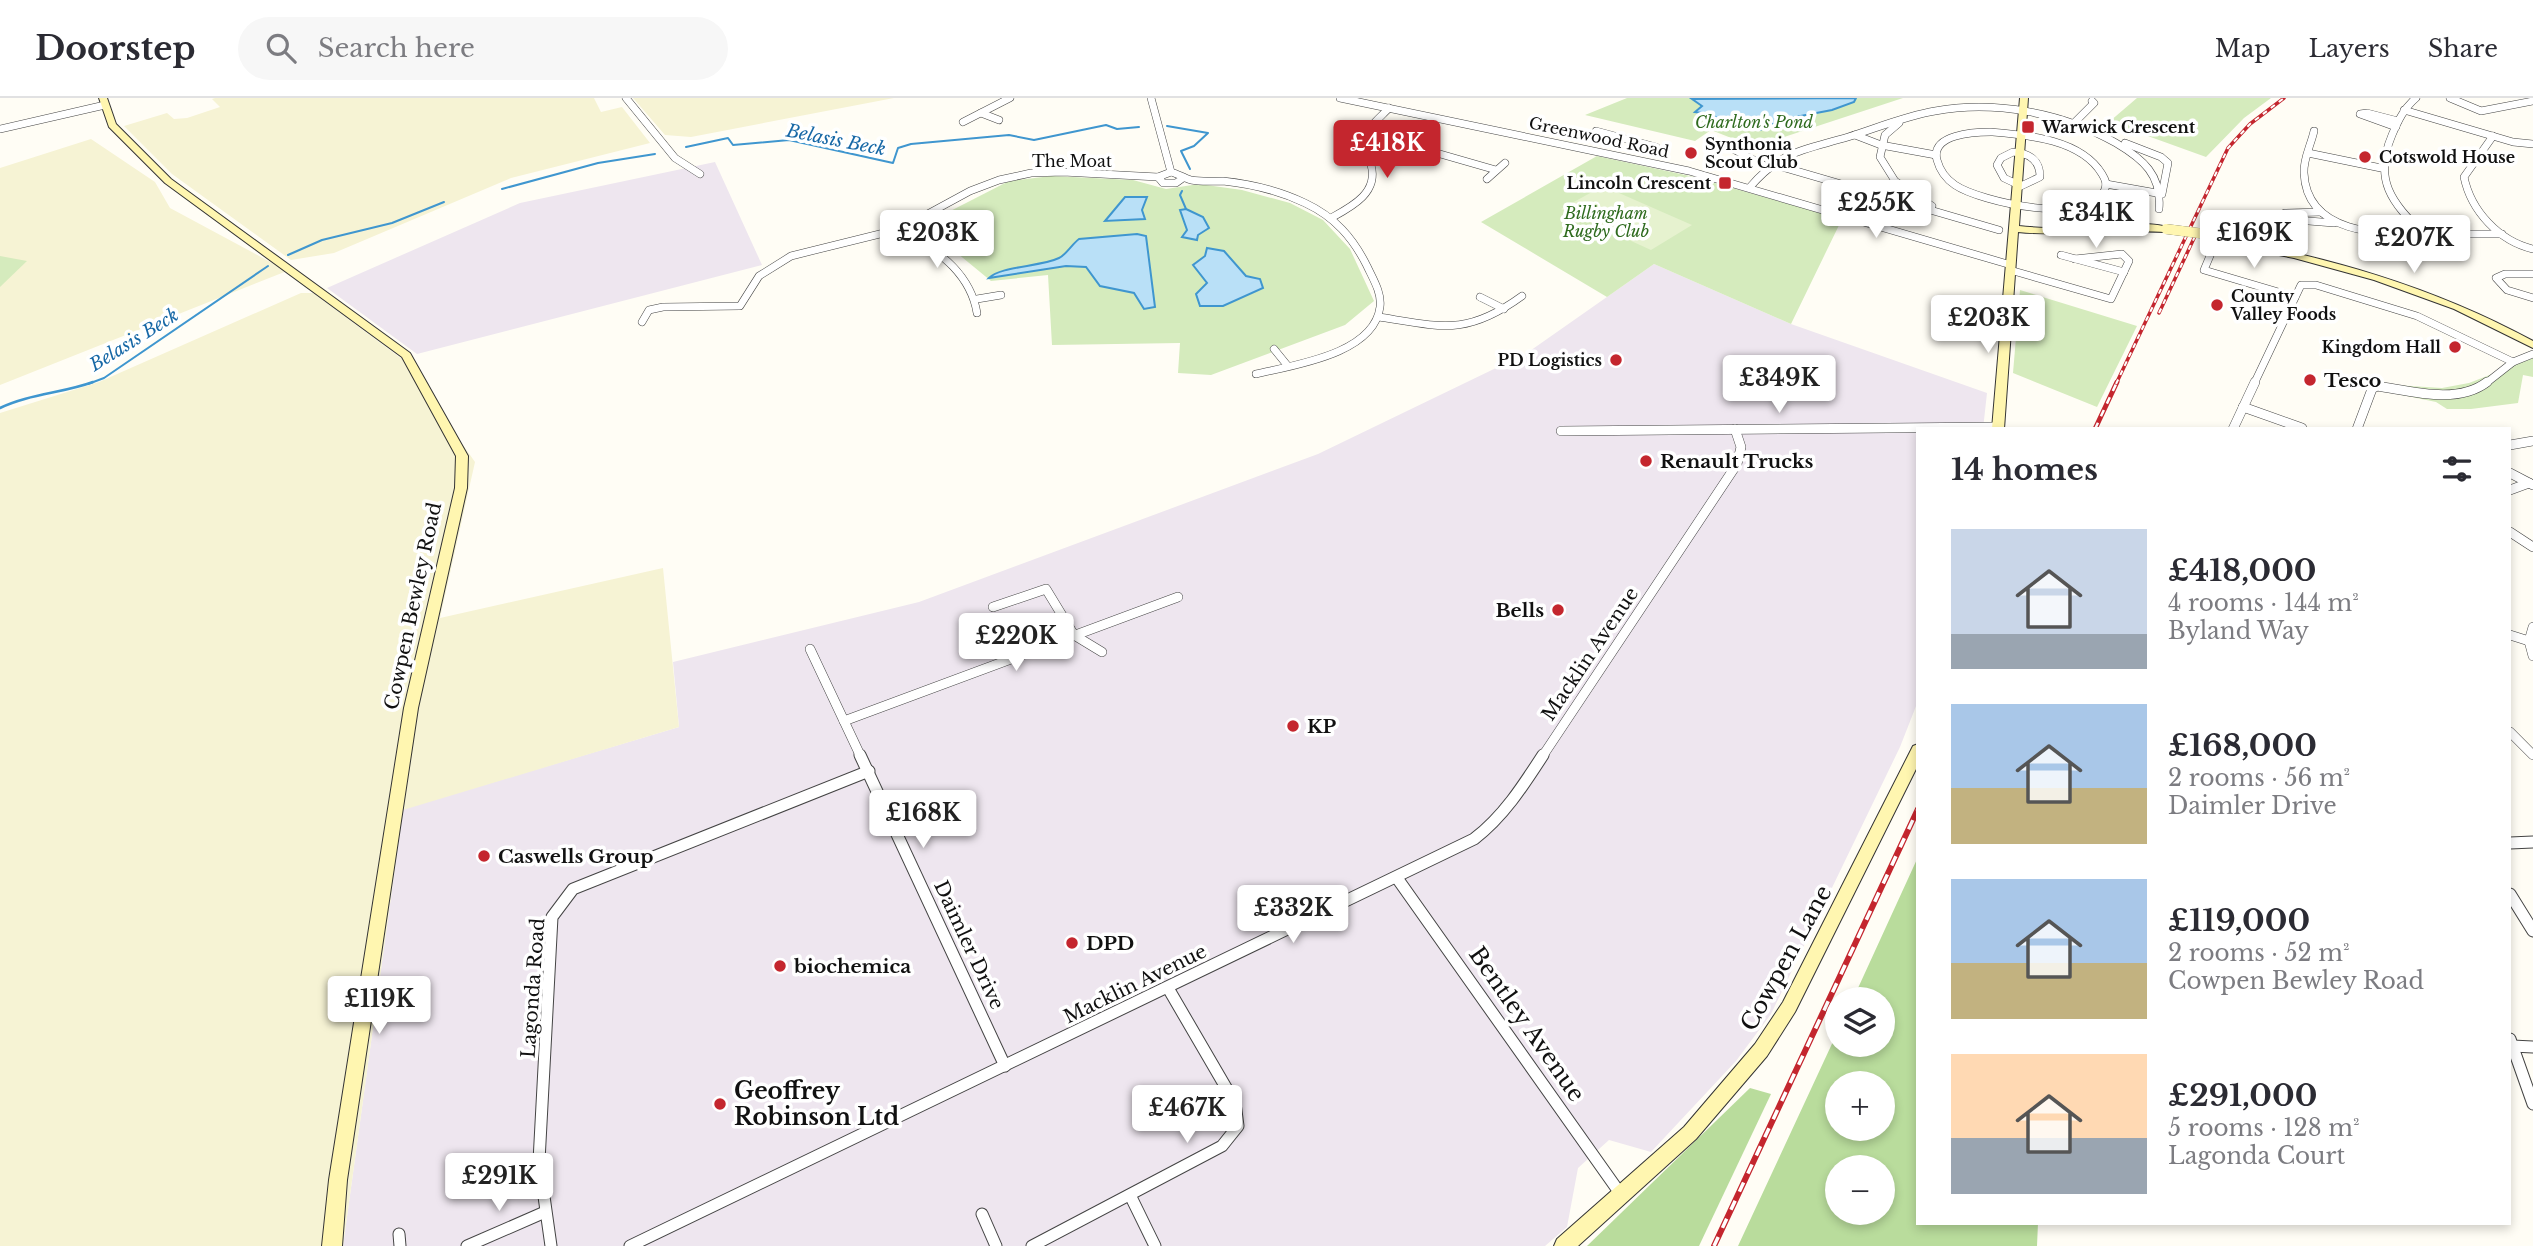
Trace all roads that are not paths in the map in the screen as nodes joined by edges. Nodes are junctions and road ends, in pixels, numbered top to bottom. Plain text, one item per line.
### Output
1 (626, 98) edge
2 (1010, 98) edge
3 (1151, 98) edge
4 (1340, 98) edge
5 (1959, 98) edge
6 (2024, 98) edge
7 (2416, 98) edge
8 (2450, 98) edge
9 (2092, 99) edge
10 (2533, 101) edge
11 (104, 102) edge
12 (1389, 108) junction
13 (1963, 108) junction
14 (2404, 110) junction
15 (2023, 112) junction
16 (981, 113) junction
17 (1905, 119) junction
18 (999, 120) dead end
19 (963, 122) dead end
20 (2073, 124) junction
21 (2397, 124) junction
22 (1, 129) edge
23 (1596, 131) dead end
24 (2092, 131) junction
25 (2314, 131) dead end
26 (1367, 133) junction
27 (2021, 134) junction
28 (1616, 135) junction
29 (1854, 135) junction
30 (2493, 136) junction
31 (1664, 139) dead end
32 (2533, 144) edge
33 (1881, 145) junction
34 (1730, 148) dead end
35 (1603, 152) junction
36 (2020, 152) junction
37 (2308, 153) junction
38 (1936, 155) junction
39 (1505, 163) dead end
40 (1770, 166) junction
41 (2381, 168) junction
42 (1496, 170) junction
43 (1171, 172) junction
44 (700, 174) dead end
45 (1158, 177) junction
46 (1183, 178) junction
47 (1487, 179) dead end
48 (2106, 184) junction
49 (2017, 186) junction
50 (1749, 187) junction
51 (2162, 194) junction
52 (1920, 204) junction
53 (2016, 206) junction
54 (2159, 209) dead end
55 (2321, 212) junction
56 (1331, 218) junction
57 (2296, 220) junction
58 (2334, 223) junction
59 (903, 228) junction
60 (1999, 230) dead end
61 (2013, 230) junction
62 (2423, 233) junction
63 (2502, 233) junction
64 (2298, 243) dead end
65 (2533, 249) edge
66 (2212, 251) dead end
67 (2062, 255) dead end
68 (2075, 259) junction
69 (2011, 268) junction
70 (2363, 271) junction
71 (2124, 272) junction
72 (2533, 274) edge
73 (1000, 295) dead end
74 (1521, 296) dead end
75 (1480, 297) dead end
76 (2295, 297) junction
77 (2533, 298) edge
78 (977, 299) junction
79 (1504, 309) junction
80 (977, 313) dead end
81 (1379, 317) junction
82 (642, 322) dead end
83 (2533, 337) edge
84 (2533, 345) edge
85 (1274, 349) dead end
86 (2533, 354) edge
87 (2513, 362) junction
88 (1287, 365) junction
89 (1256, 374) dead end
90 (2243, 407) junction
91 (2279, 425) edge
92 (1998, 427) edge
93 (2234, 427) edge
94 (2358, 427) edge
95 (1916, 428) edge
96 (1735, 429) junction
97 (1561, 431) dead end
98 (2533, 442) edge
99 (2511, 445) edge
100 (2511, 474) edge
101 (2531, 484) edge
102 (2511, 490) edge
103 (2511, 533) edge
104 (2532, 546) edge
105 (1178, 597) dead end
106 (993, 607) dead end
107 (2533, 627) edge
108 (1074, 635) junction
109 (2511, 635) edge
110 (2529, 640) junction
111 (810, 649) dead end
112 (1102, 652) dead end
113 (2533, 656) edge
114 (844, 721) junction
115 (2511, 733) edge
116 (1916, 754) edge
117 (2533, 755) edge
118 (869, 771) junction
119 (2533, 842) edge
120 (2511, 843) edge
121 (1397, 878) junction
122 (2511, 896) edge
123 (2533, 931) edge
124 (1168, 988) junction
125 (2511, 1042) edge
126 (2533, 1047) edge
127 (1005, 1066) junction
128 (2533, 1104) edge
129 (1129, 1195) junction
130 (1622, 1196) junction
131 (545, 1212) junction
132 (982, 1214) dead end
133 (332, 1246) edge
134 (467, 1246) edge
135 (551, 1246) edge
136 (629, 1246) edge
137 (996, 1246) edge
138 (1032, 1246) edge
139 (1155, 1246) edge
140 (1564, 1246) edge

1 - 44 street
2 - 16 street
3 - 43 street
4 - 12 street, Greenwood Road
5 - 13 street
6 - 15 street
7 - 14 street
8 - 10 street
9 - 20 street
11 - 22 street
11 - 133 street, Cowpen Bewley Road
12 - 26 street
12 - 35 street, Greenwood Road
13 - 15 street
13 - 17 street
14 - 21 street
14 - 30 street
15 - 20 street
15 - 27 street
16 - 18 street
16 - 19 street
17 - 29 street
17 - 33 street
20 - 24 street
21 - 21 street
21 - 41 street
23 - 28 street
24 - 51 street
24 - 51 street
25 - 37 street
26 - 42 street
26 - 56 street
27 - 36 street
27 - 38 street
27 - 48 street
28 - 31 street
28 - 35 street
29 - 33 street
29 - 40 street
30 - 32 street
30 - 63 street
33 - 38 street
33 - 52 street
34 - 40 street
35 - 50 street, Greenwood Road
36 - 49 street
36 - 49 street
36 - 49 street
37 - 41 street
37 - 55 street
38 - 53 street
39 - 42 street
40 - 50 street
40 - 52 street
41 - 62 street
42 - 47 street
43 - 45 street, The Moat
43 - 46 street, The Moat
45 - 46 street, The Moat
45 - 59 street, The Moat
46 - 56 street, The Moat
48 - 51 street
48 - 53 street
49 - 53 street
50 - 69 street, Greenwood Road
51 - 54 street
52 - 60 street
53 - 61 street
55 - 57 street
55 - 58 street
56 - 81 street, The Moat
57 - 58 street
57 - 64 street
58 - 62 street
59 - 78 street
59 - 82 street, The Moat
61 - 69 street
61 - 70 street, bridge
62 - 63 street
63 - 65 street
66 - 76 street
67 - 68 street
68 - 71 street
68 - 71 street
69 - 71 street, Greenwood Road
69 - 92 street
70 - 83 street
70 - 84 street
72 - 77 street
73 - 78 street
74 - 79 street
75 - 79 street
76 - 87 street
76 - 90 street
78 - 80 street
79 - 81 street
81 - 88 street
85 - 88 street
86 - 87 street
87 - 94 street
88 - 89 street
90 - 91 street
90 - 93 street
95 - 96 street
96 - 97 street
96 - 121 street, Macklin Avenue
98 - 99 street
100 - 101 street
101 - 102 street
103 - 104 street
105 - 108 street
106 - 108 street
107 - 110 street
108 - 112 street
108 - 114 street
109 - 110 street
110 - 113 street
111 - 114 street, Daimler Drive
114 - 118 street, Daimler Drive
115 - 117 street
116 - 130 street, Cowpen Lane
118 - 127 street, Daimler Drive
118 - 131 street, Lagonda Road
119 - 120 street
121 - 124 street, Macklin Avenue
121 - 130 street, Bentley Avenue
122 - 123 street
124 - 127 street, Macklin Avenue
124 - 129 street
125 - 126 street
125 - 128 street
127 - 136 street, Macklin Avenue
129 - 138 street
129 - 139 street
130 - 140 street, Cowpen Lane
131 - 134 street
131 - 135 street, Lagonda Road
132 - 137 street

